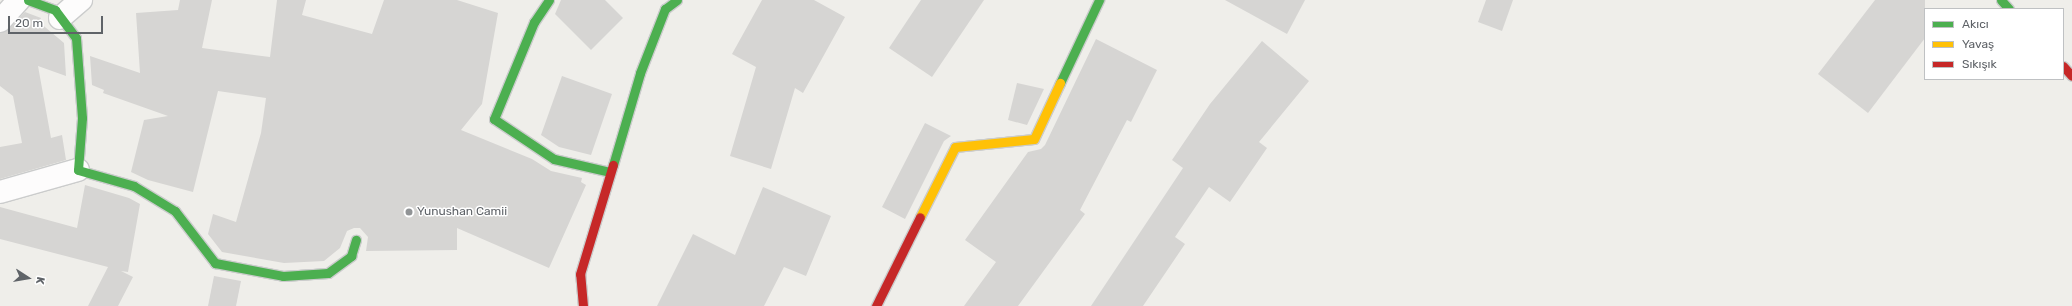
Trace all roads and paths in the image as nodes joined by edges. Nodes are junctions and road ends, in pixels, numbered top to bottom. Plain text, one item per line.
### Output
1 (19, 0) edge
2 (28, 0) edge
3 (81, 0) edge
4 (549, 0) edge
5 (677, 0) edge
6 (1099, 0) edge
7 (2001, 0) edge
8 (2008, 8) edge
9 (60, 18) junction
10 (0, 21) edge
11 (2064, 67) edge
12 (2072, 76) edge
13 (78, 170) junction
14 (610, 172) junction
15 (0, 192) edge
16 (356, 240) dead end
17 (583, 306) edge
18 (876, 306) edge

1 - 10 street
2 - 9 street
3 - 9 street
4 - 14 street
5 - 14 street
6 - 18 street
7 - 8 street
9 - 13 street
11 - 12 street
13 - 15 street
13 - 16 street
14 - 17 street

